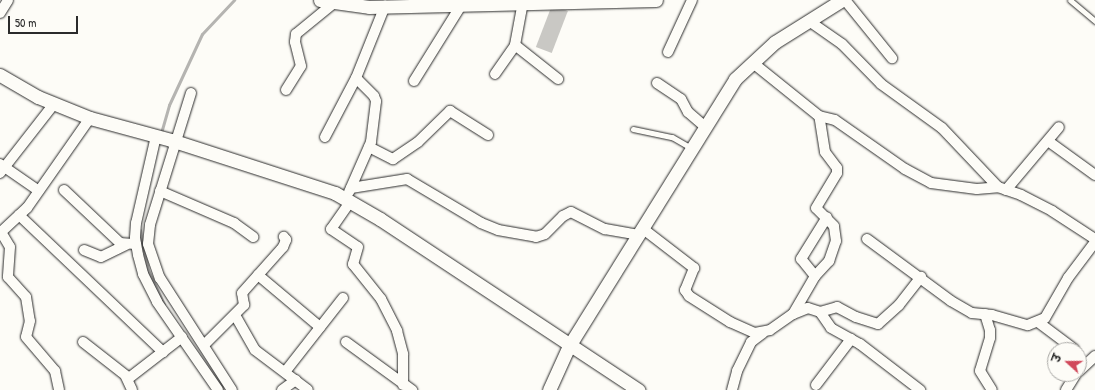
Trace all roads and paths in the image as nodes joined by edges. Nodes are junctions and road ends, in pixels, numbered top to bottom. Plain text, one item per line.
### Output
1 (320, 0) edge
2 (656, 0) edge
3 (692, 0) edge
4 (842, 0) edge
5 (845, 0) edge
6 (1070, 0) edge
7 (5, 1) edge
8 (335, 2) junction
9 (523, 2) junction
10 (466, 3) edge
11 (385, 6) junction
12 (0, 13) edge
13 (1095, 20) edge
14 (809, 21) junction
15 (515, 45) junction
16 (668, 52) dead end
17 (892, 58) dead end
18 (753, 63) junction
19 (495, 74) dead end
20 (0, 75) edge
21 (356, 78) junction
22 (558, 79) dead end
23 (414, 81) dead end
24 (657, 83) dead end
25 (286, 90) dead end
26 (191, 93) dead end
27 (54, 104) junction
28 (819, 116) junction
29 (90, 118) junction
30 (705, 127) junction
31 (1059, 127) dead end
32 (633, 129) dead end
33 (488, 135) dead end
34 (325, 137) dead end
35 (165, 139) junction
36 (1048, 141) junction
37 (369, 147) junction
38 (691, 149) junction
39 (2, 168) edge
40 (1095, 175) edge
41 (1002, 189) junction
42 (64, 190) dead end
43 (39, 191) junction
44 (160, 191) junction
45 (349, 196) junction
46 (19, 215) junction
47 (827, 217) junction
48 (1, 229) edge
49 (640, 232) junction
50 (253, 237) dead end
51 (284, 237) dead end
52 (867, 239) dead end
53 (1095, 240) edge
54 (131, 245) junction
55 (84, 250) dead end
56 (258, 275) junction
57 (815, 276) junction
58 (921, 278) junction
59 (343, 298) dead end
60 (820, 312) junction
61 (793, 314) junction
62 (985, 314) junction
63 (235, 315) junction
64 (1038, 322) junction
65 (320, 327) junction
66 (763, 333) junction
67 (182, 337) junction
68 (851, 339) junction
69 (82, 342) dead end
70 (346, 342) dead end
71 (1065, 342) edge
72 (204, 345) junction
73 (570, 346) junction
74 (163, 352) junction
75 (1095, 356) edge
76 (1087, 364) edge
77 (285, 372) junction
78 (126, 377) junction
79 (296, 380) junction
80 (816, 385) dead end
81 (407, 387) edge
82 (59, 390) edge
83 (132, 390) edge
84 (218, 390) edge
85 (232, 390) edge
86 (282, 390) edge
87 (308, 390) edge
88 (549, 390) edge
89 (638, 390) edge
90 (732, 390) edge
91 (920, 390) edge
92 (992, 390) edge

1 - 8 street
2 - 9 street
3 - 16 street
4 - 14 street
5 - 17 street
6 - 13 lane
7 - 12 street
8 - 11 street
8 - 25 street
9 - 10 street
9 - 15 street
10 - 11 street
10 - 23 street
11 - 21 street
14 - 18 street
14 - 41 street
15 - 19 street
15 - 22 street
18 - 28 street
18 - 30 street
20 - 27 street
21 - 34 street
21 - 37 street
24 - 30 street
26 - 35 street
27 - 29 street
27 - 39 street
28 - 41 street
28 - 47 street
29 - 35 street
29 - 43 street
30 - 38 street
31 - 36 street
32 - 38 lane
33 - 37 street
35 - 44 street
35 - 45 street
35 - 54 street
36 - 40 street
36 - 41 street
37 - 45 street
38 - 49 street
39 - 43 street
41 - 53 street
42 - 54 street
43 - 46 street
44 - 50 street
44 - 72 street
45 - 49 street
45 - 73 street
45 - 81 street
46 - 48 street
46 - 74 street
47 - 57 street
47 - 57 street
48 - 82 street
49 - 66 street
49 - 73 street
51 - 56 street
52 - 58 street
53 - 64 street
54 - 55 street
54 - 67 street
56 - 63 street
56 - 65 street
57 - 61 street
58 - 60 street
58 - 62 street
59 - 65 street
60 - 61 street
60 - 68 street
61 - 66 street
62 - 64 street
62 - 92 street
63 - 72 street
63 - 77 street
64 - 71 street
65 - 77 street
66 - 90 street
67 - 74 street
67 - 84 street
68 - 80 street
68 - 91 street
69 - 78 street
70 - 81 street
72 - 85 street
73 - 88 street
73 - 89 street
74 - 78 street
75 - 76 street
77 - 79 street
78 - 83 street
79 - 86 street
79 - 87 street

